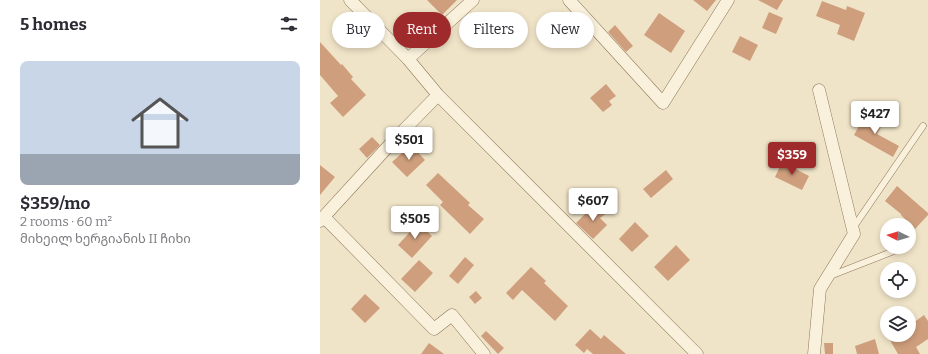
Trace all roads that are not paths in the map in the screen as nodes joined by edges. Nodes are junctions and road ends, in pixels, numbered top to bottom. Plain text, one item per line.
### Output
1 (350, 0) edge
2 (473, 0) edge
3 (569, 0) edge
4 (728, 0) edge
5 (408, 59) junction
6 (819, 90) dead end
7 (438, 95) junction
8 (923, 126) dead end
9 (322, 219) edge
10 (853, 228) junction
11 (886, 254) edge
12 (827, 277) junction
13 (484, 354) edge
14 (697, 354) edge
15 (814, 354) edge

1 - 5 street
2 - 5 street
3 - 4 street
5 - 7 street
6 - 10 street
7 - 9 street
7 - 14 street
8 - 10 lane
9 - 13 street
10 - 12 street
11 - 12 lane
12 - 15 street

